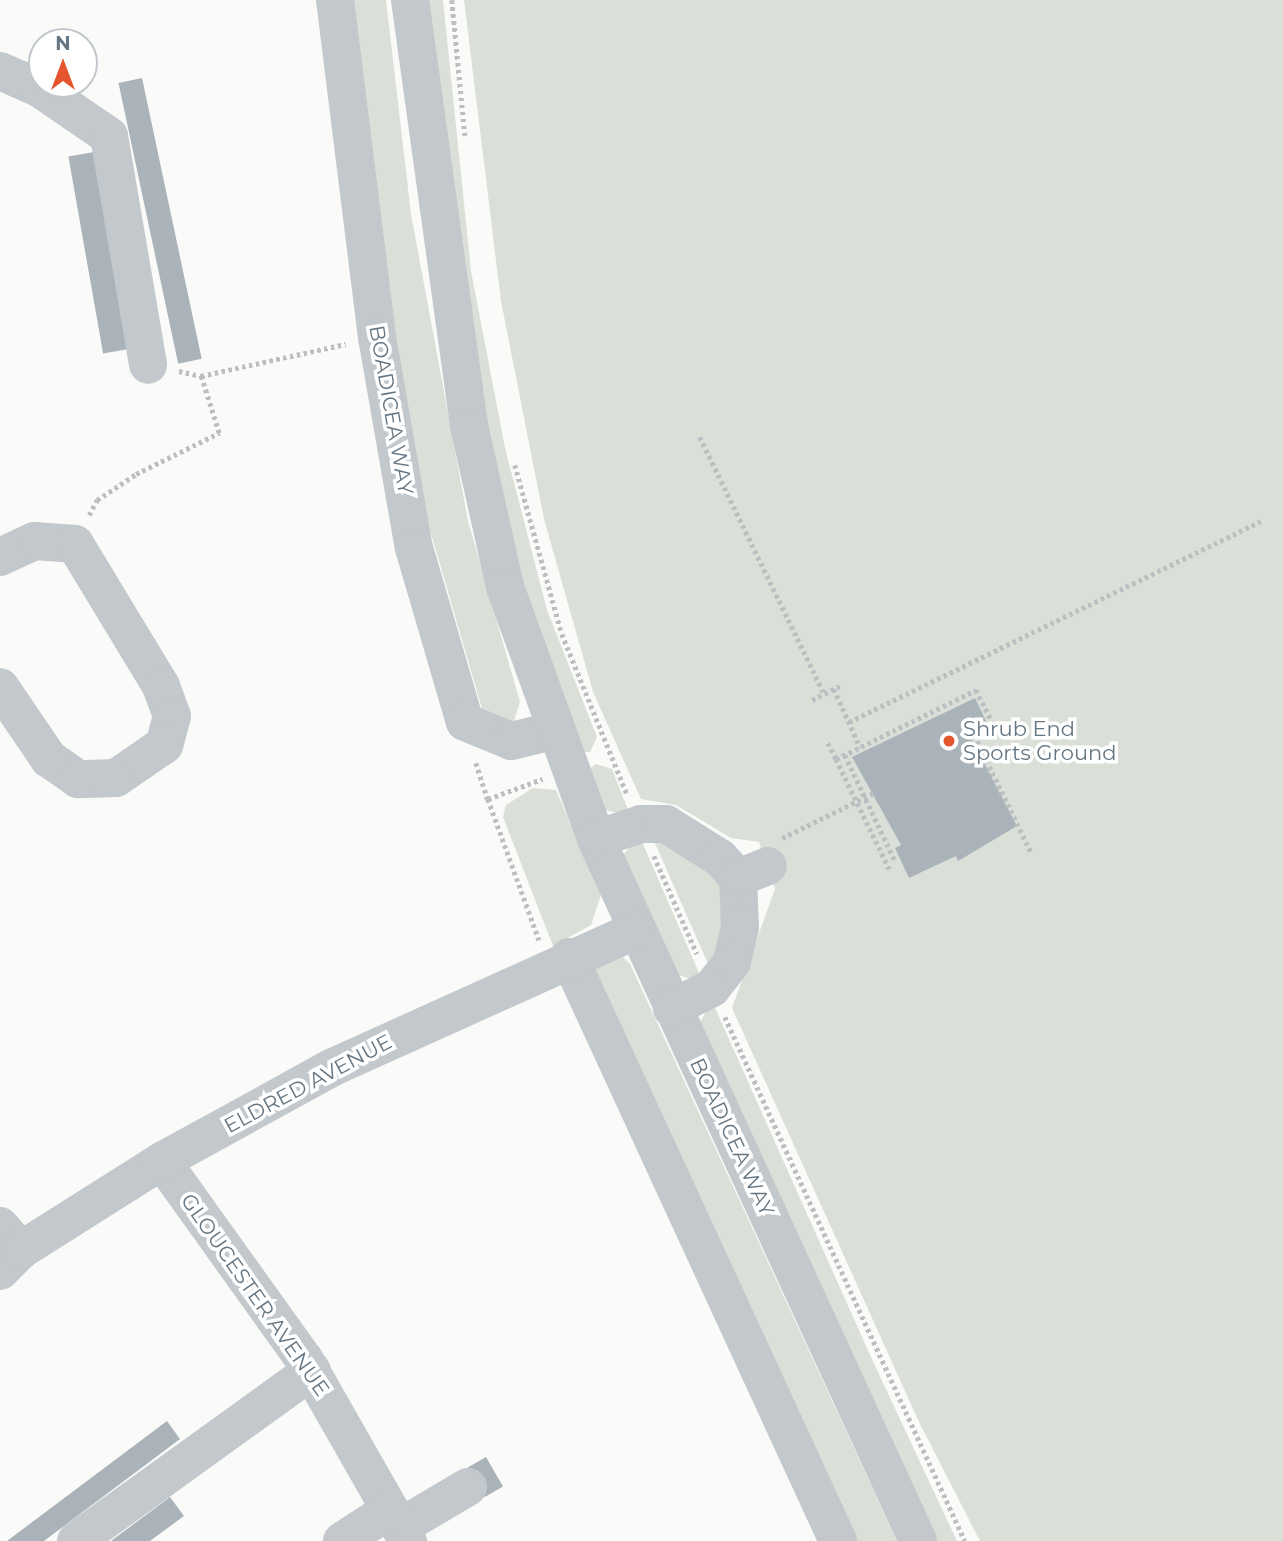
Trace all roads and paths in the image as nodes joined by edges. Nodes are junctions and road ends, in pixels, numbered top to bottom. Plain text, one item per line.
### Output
1 (335, 0) edge
2 (410, 0) edge
3 (452, 0) edge
4 (0, 71) edge
5 (467, 151) dead end
6 (377, 337) junction
7 (148, 365) dead end
8 (700, 437) dead end
9 (512, 454) dead end
10 (1261, 521) dead end
11 (75, 544) junction
12 (0, 557) edge
13 (824, 694) junction
14 (2, 696) edge
15 (812, 700) dead end
16 (849, 722) junction
17 (553, 731) junction
18 (828, 743) dead end
19 (860, 747) junction
20 (845, 755) junction
21 (836, 759) junction
22 (876, 792) dead end
23 (865, 797) junction
24 (488, 799) dead end
25 (856, 801) junction
26 (640, 824) junction
27 (793, 834) dead end
28 (596, 839) junction
29 (1032, 854) dead end
30 (895, 860) dead end
31 (890, 870) dead end
32 (636, 930) junction
33 (559, 961) junction
34 (712, 988) junction
35 (672, 1008) junction
36 (162, 1161) junction
37 (7, 1249) edge
38 (312, 1371) junction
39 (468, 1487) dead end
40 (399, 1526) edge
41 (76, 1541) edge
42 (342, 1541) edge
43 (838, 1541) edge
44 (918, 1541) edge
45 (965, 1541) edge

1 - 6 street, BOADICEA WAY
2 - 17 street, BOADICEA WAY
3 - 5 path
4 - 7 street
6 - 11 path
6 - 17 street, BOADICEA WAY
8 - 13 path
9 - 26 path
10 - 16 path
11 - 12 street
11 - 14 street
13 - 15 path
13 - 16 path
16 - 19 path
17 - 28 street, BOADICEA WAY
18 - 21 path
19 - 20 path
19 - 29 path
20 - 21 path
20 - 23 path
21 - 25 path
22 - 23 path
23 - 25 path
23 - 30 path
24 - 33 path
25 - 27 path
25 - 31 path
26 - 28 street
26 - 34 path
26 - 34 street
28 - 32 street, BOADICEA WAY
32 - 33 street, ELDRED AVENUE
32 - 35 street, BOADICEA WAY
33 - 36 street, ELDRED AVENUE
33 - 43 street
34 - 35 street
34 - 45 path
35 - 44 street, BOADICEA WAY
36 - 37 street, ELDRED AVENUE
36 - 38 street, GLOUCESTER AVENUE
38 - 40 street, GLOUCESTER AVENUE
38 - 41 street
39 - 40 street
40 - 42 street

